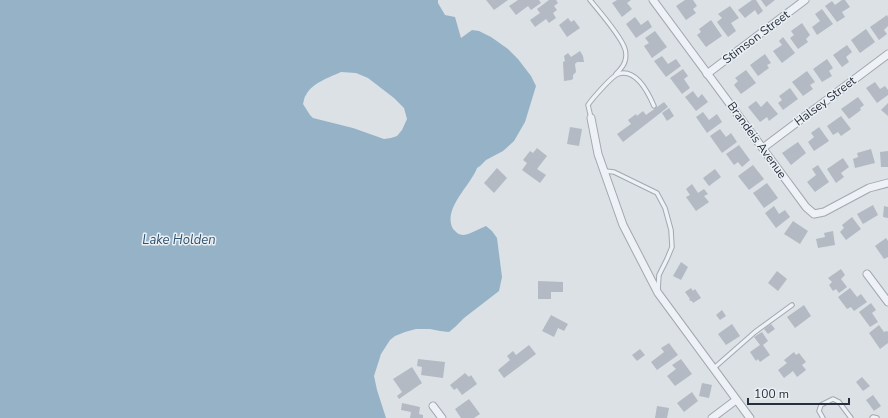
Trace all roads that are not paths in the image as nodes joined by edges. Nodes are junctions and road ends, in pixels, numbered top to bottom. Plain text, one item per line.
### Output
1 (590, 0) edge
2 (653, 0) edge
3 (805, 0) edge
4 (888, 54) edge
5 (616, 74) junction
6 (707, 74) junction
7 (654, 106) dead end
8 (591, 118) joint
9 (762, 148) junction
10 (605, 171) junction
11 (888, 183) edge
12 (867, 274) dead end
13 (658, 293) junction
14 (888, 302) edge
15 (792, 305) dead end
16 (713, 369) junction
17 (736, 400) junction
18 (433, 406) dead end
19 (442, 418) edge
20 (712, 418) edge
21 (750, 418) edge
22 (823, 418) edge
23 (851, 418) edge
24 (872, 418) edge
25 (877, 418) edge

1 - 5 lane
2 - 6 street, Brandeis Avenue
3 - 6 street, Stimson Street
4 - 9 street, Halsey Street
5 - 7 lane
5 - 8 lane
6 - 9 street, Brandeis Avenue
8 - 10 street
9 - 11 street, Brandeis Avenue
10 - 13 street
10 - 13 lane
12 - 14 street
13 - 16 street
15 - 16 lane
16 - 17 street
17 - 20 street
17 - 21 street
18 - 19 street
22 - 23 lane
24 - 25 lane

